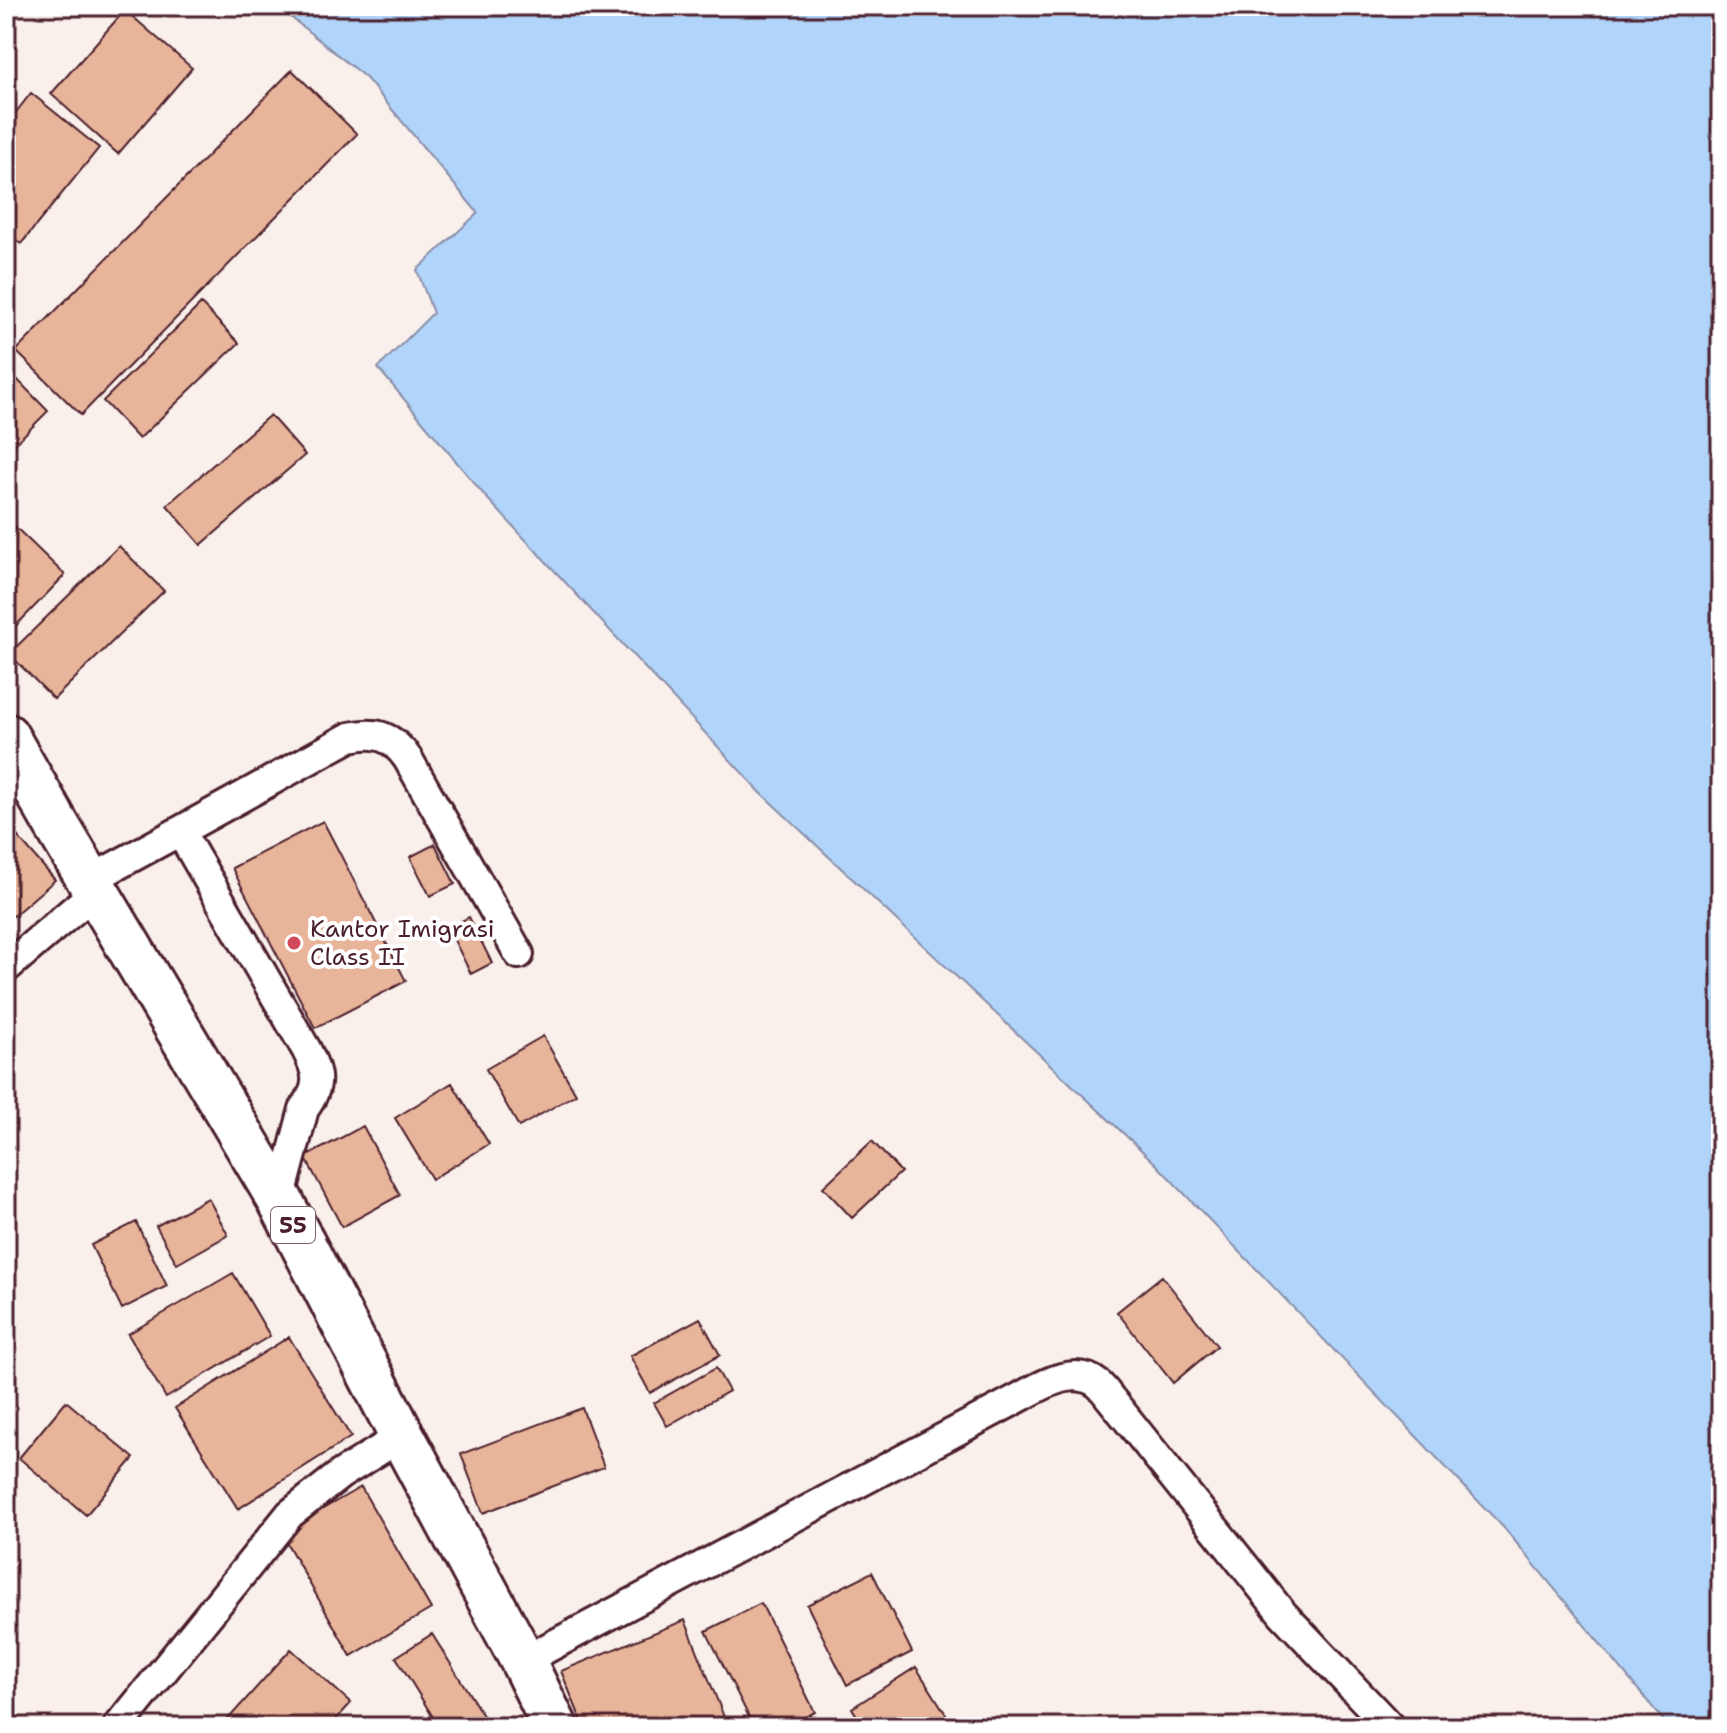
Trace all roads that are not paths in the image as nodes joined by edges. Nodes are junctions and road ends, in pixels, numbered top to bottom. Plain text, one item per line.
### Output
1 (6, 736) edge
2 (180, 831) junction
3 (93, 885) junction
4 (519, 954) dead end
5 (6, 968) edge
6 (280, 1200) junction
7 (402, 1436) junction
8 (523, 1661) junction
9 (118, 1727) edge
10 (555, 1727) edge
11 (1390, 1727) edge

1 - 3 highway, 55
2 - 3 street
2 - 4 street
2 - 6 street
3 - 5 street
3 - 6 highway, 55
6 - 7 highway, 55
7 - 8 highway, 55
7 - 9 street
8 - 10 highway, 55
8 - 11 street

